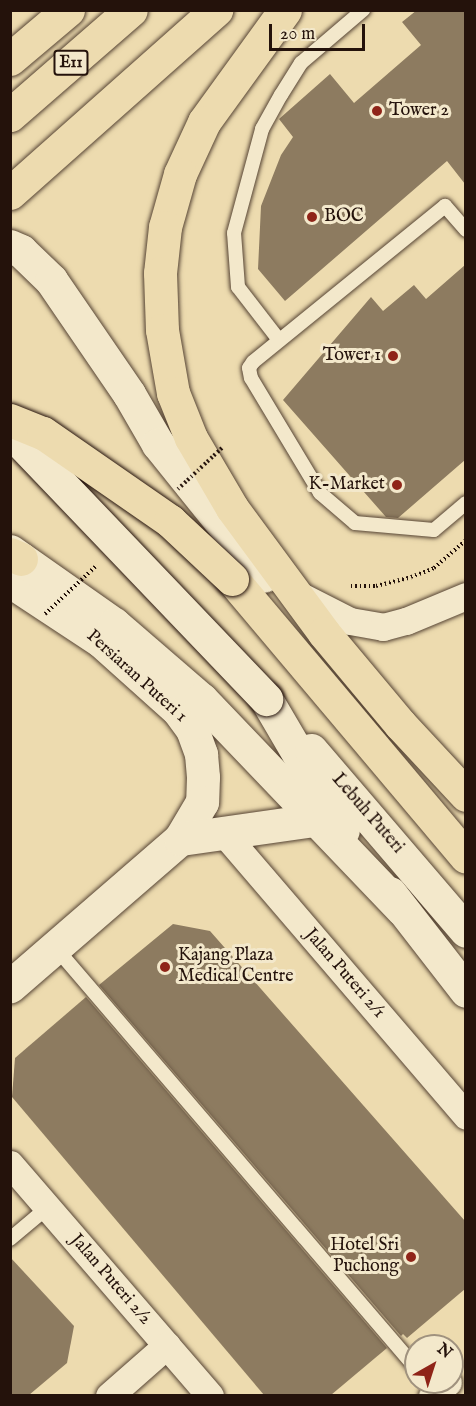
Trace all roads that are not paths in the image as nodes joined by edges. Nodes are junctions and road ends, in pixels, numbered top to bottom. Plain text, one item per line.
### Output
1 (68, 10) edge
2 (131, 10) edge
3 (216, 10) edge
4 (285, 10) edge
5 (363, 10) edge
6 (10, 60) edge
7 (10, 115) edge
8 (10, 193) edge
9 (465, 230) edge
10 (10, 246) edge
11 (279, 340) junction
12 (10, 420) edge
13 (10, 431) edge
14 (465, 503) edge
15 (13, 561) edge
16 (297, 594) junction
17 (465, 596) edge
18 (324, 633) junction
19 (266, 699) junction
20 (465, 795) edge
21 (314, 820) junction
22 (222, 831) junction
23 (180, 839) junction
24 (465, 857) edge
25 (402, 909) junction
26 (465, 931) edge
27 (55, 947) junction
28 (10, 986) edge
29 (465, 991) edge
30 (465, 1116) edge
31 (10, 1164) edge
32 (48, 1207) junction
33 (10, 1239) edge
34 (167, 1345) junction
35 (404, 1354) edge
36 (108, 1395) edge
37 (210, 1395) edge

1 - 6 highway, E11
2 - 7 highway, E11
3 - 8 highway
4 - 16 highway
5 - 11 lane
9 - 11 lane
10 - 18 main road
11 - 14 lane
12 - 24 highway, bridge
13 - 19 main road, bridge
15 - 21 main road
15 - 23 main road, Persiaran Puteri 1
16 - 17 street
16 - 18 highway
18 - 20 highway
19 - 25 main road
19 - 26 main road, Lebuh Puteri
21 - 22 main road
21 - 25 main road
22 - 23 main road
22 - 30 street, Jalan Puteri 2/1
23 - 27 main road, Persiaran Puteri 1
25 - 29 main road
27 - 28 main road, Persiaran Puteri 1
27 - 35 lane
31 - 32 street, Jalan Puteri 2/2
32 - 33 lane
32 - 34 street, Jalan Puteri 2/2
34 - 36 street
34 - 37 street, Jalan Puteri 2/2

